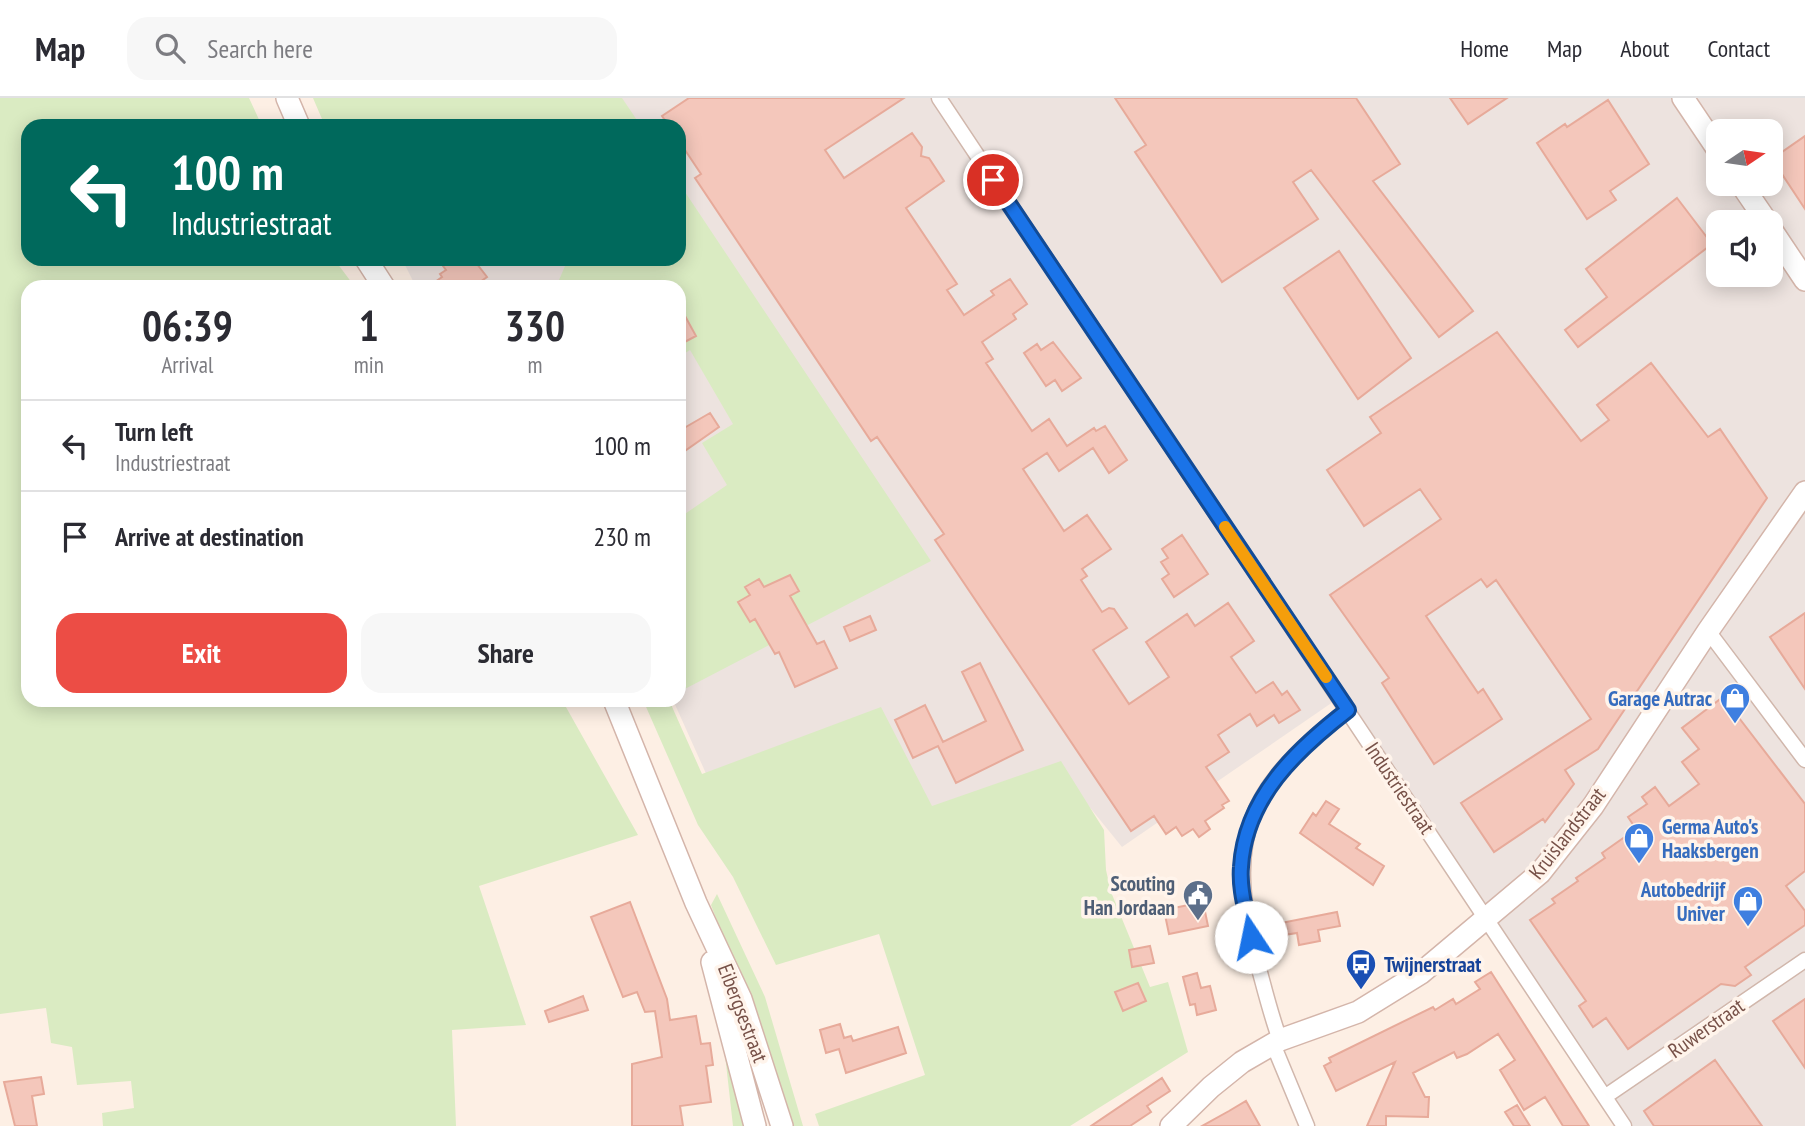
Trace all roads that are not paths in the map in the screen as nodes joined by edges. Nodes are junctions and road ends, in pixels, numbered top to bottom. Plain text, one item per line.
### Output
1 (287, 98) edge
2 (939, 98) edge
3 (1683, 98) edge
4 (296, 119) edge
5 (1706, 132) edge
6 (1783, 247) edge
7 (1805, 280) edge
8 (1805, 492) edge
9 (1708, 631) junction
10 (617, 707) edge
11 (1348, 710) junction
12 (1805, 760) edge
13 (696, 903) junction
14 (1488, 918) junction
15 (1805, 960) edge
16 (1277, 1042) junction
17 (1606, 1096) junction
18 (755, 1126) edge
19 (782, 1126) edge
20 (1171, 1126) edge
21 (1307, 1126) edge
22 (1624, 1126) edge

1 - 4 street
2 - 11 street, Industriestraat
3 - 5 street
6 - 7 street
8 - 9 street, Kruislandstraat
9 - 12 street
9 - 14 street, Kruislandstraat
10 - 13 street, Eibergsestraat
11 - 14 street, Industriestraat
11 - 16 street
13 - 18 street, Eibergsestraat
13 - 19 street, Eibergsestraat
14 - 16 street, Kruislandstraat
14 - 17 street
15 - 17 street, Ruwerstraat
16 - 20 street, Kruislandstraat
16 - 21 street
17 - 22 street

